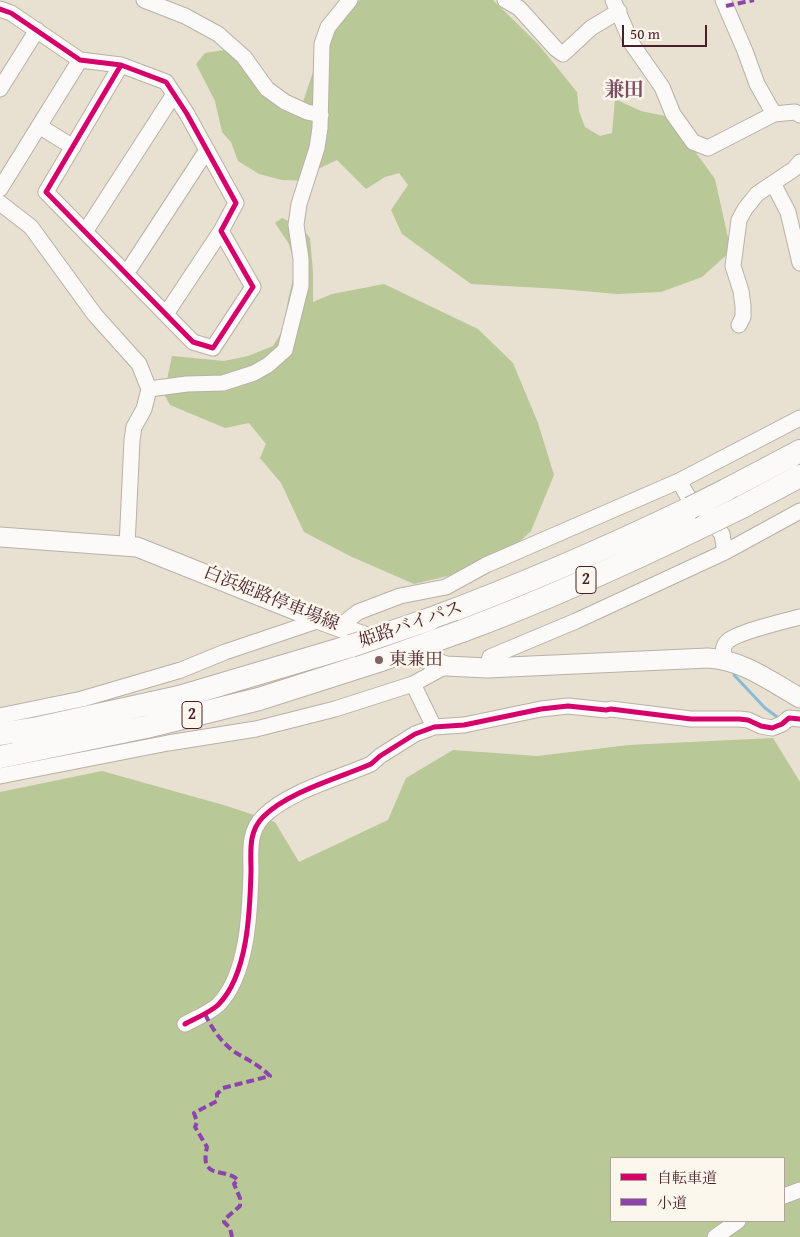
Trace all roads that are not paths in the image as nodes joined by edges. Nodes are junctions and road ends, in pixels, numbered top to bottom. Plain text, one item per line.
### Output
1 (144, 0) edge
2 (350, 0) edge
3 (505, 0) edge
4 (723, 0) edge
5 (522, 4) edge
6 (616, 6) edge
7 (0, 9) edge
8 (37, 30) junction
9 (80, 60) junction
10 (120, 65) junction
11 (0, 89) edge
12 (174, 94) junction
13 (774, 114) junction
14 (321, 115) junction
15 (800, 115) edge
16 (40, 126) junction
17 (73, 147) junction
18 (207, 150) junction
19 (800, 162) edge
20 (776, 189) dead end
21 (0, 190) edge
22 (0, 203) edge
23 (221, 230) junction
24 (85, 232) junction
25 (800, 263) edge
26 (126, 274) junction
27 (166, 314) junction
28 (739, 325) dead end
29 (149, 389) junction
30 (800, 418) edge
31 (800, 451) edge
32 (800, 476) edge
33 (679, 481) junction
34 (800, 511) edge
35 (0, 537) edge
36 (127, 546) junction
37 (725, 552) junction
38 (800, 617) edge
39 (320, 620) junction
40 (339, 627) junction
41 (724, 659) junction
42 (446, 666) junction
43 (487, 668) junction
44 (413, 684) junction
45 (800, 698) edge
46 (0, 716) edge
47 (790, 720) edge
48 (434, 727) junction
49 (0, 734) edge
50 (0, 757) edge
51 (0, 776) edge
52 (185, 1024) dead end
53 (800, 1190) edge
54 (785, 1196) edge
55 (737, 1222) edge
56 (715, 1237) edge

1 - 14 street
2 - 14 street
3 - 5 street
4 - 13 street
5 - 6 street
6 - 13 street
7 - 8 street
8 - 9 street
8 - 11 street
9 - 10 street
9 - 16 street
10 - 12 street
10 - 17 street
12 - 18 street
12 - 24 street
13 - 15 street
14 - 29 street
16 - 17 street
16 - 21 street
17 - 24 street
18 - 23 street
18 - 26 street
19 - 28 street
20 - 25 street
22 - 29 street
23 - 27 street
23 - 27 street
24 - 26 street
26 - 27 street
29 - 36 street
30 - 33 street
31 - 49 highway, 姫路バイパス / 2, bridge
32 - 50 highway, 姫路バイパス / 2, bridge
33 - 37 street
33 - 40 street
34 - 37 street
35 - 36 main road, 白浜姫路停車場線
36 - 39 main road, 白浜姫路停車場線
37 - 43 street
38 - 41 street
39 - 40 main road, 白浜姫路停車場線
39 - 46 street
40 - 42 main road, 白浜姫路停車場線
41 - 43 main road, 白浜姫路停車場線
41 - 45 main road, 白浜姫路停車場線
42 - 43 main road, 白浜姫路停車場線
42 - 44 street
44 - 48 street
44 - 51 street
47 - 48 street
48 - 52 street
53 - 54 street
55 - 56 street

